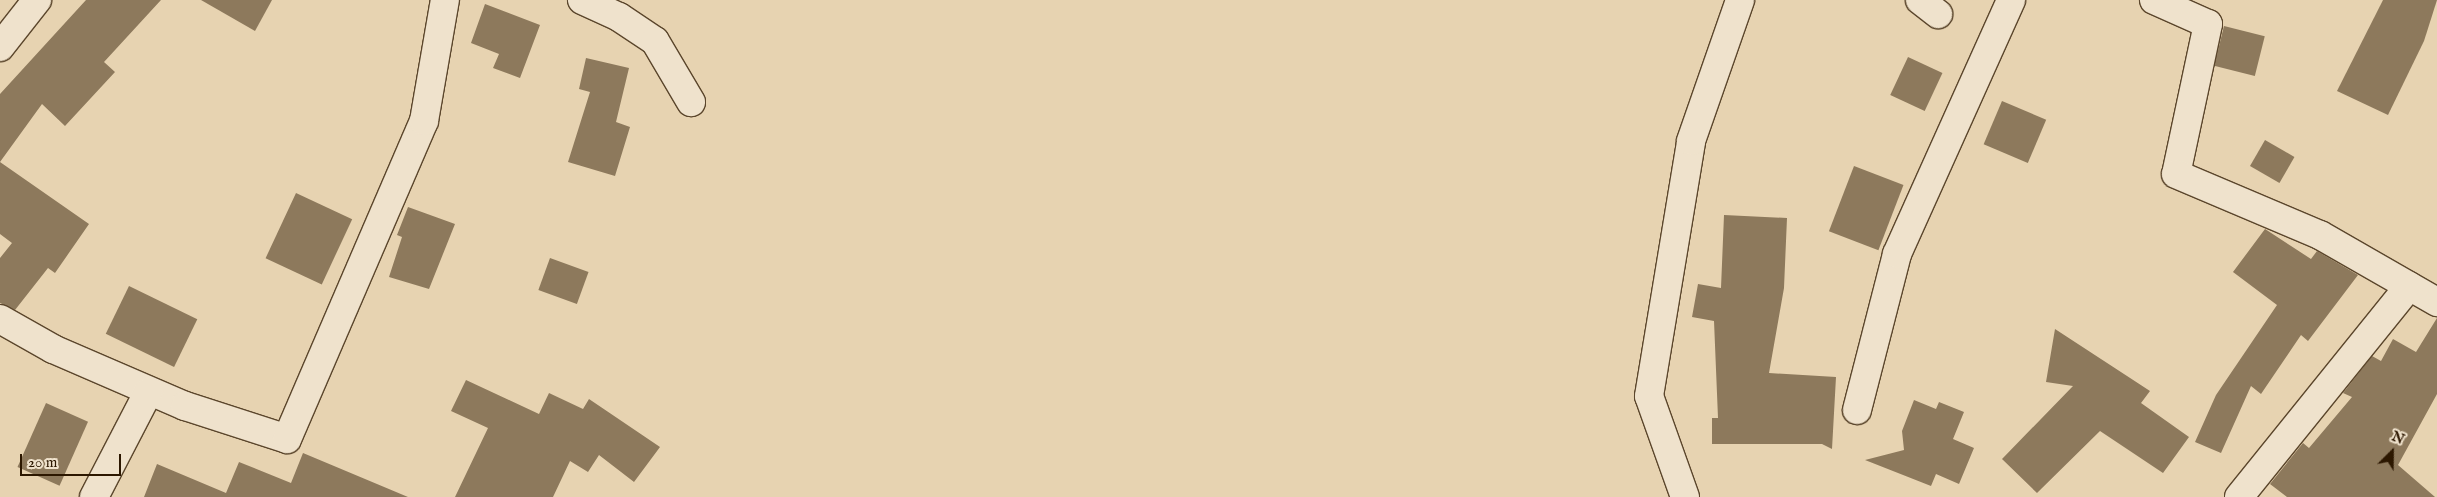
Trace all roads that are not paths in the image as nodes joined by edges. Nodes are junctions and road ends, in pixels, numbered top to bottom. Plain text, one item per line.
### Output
1 (37, 0) edge
2 (445, 0) edge
3 (582, 0) edge
4 (1740, 0) edge
5 (2011, 0) edge
6 (2154, 0) edge
7 (0, 48) edge
8 (691, 102) dead end
9 (2409, 286) junction
10 (2437, 302) edge
11 (0, 319) edge
12 (149, 391) junction
13 (1857, 410) dead end
14 (94, 497) edge
15 (1685, 497) edge
16 (2239, 497) edge

1 - 7 street
2 - 12 street
3 - 8 street
4 - 15 street
5 - 13 street
6 - 9 street
9 - 10 street
9 - 16 street
11 - 12 street
12 - 14 street

